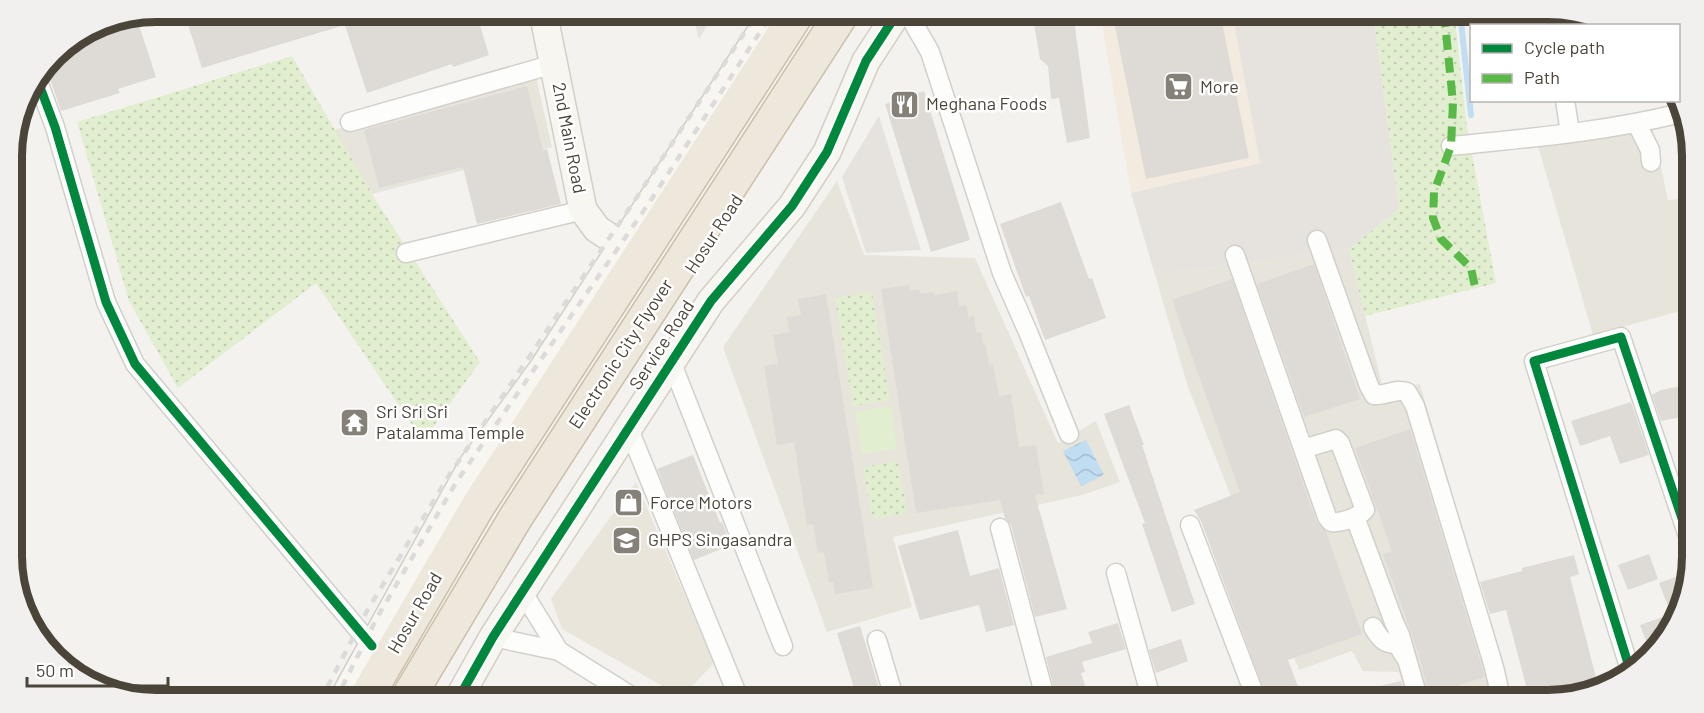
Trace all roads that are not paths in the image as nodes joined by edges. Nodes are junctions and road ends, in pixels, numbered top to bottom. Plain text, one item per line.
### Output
1 (850, 22) edge
2 (891, 22) edge
3 (913, 22) edge
4 (545, 23) edge
5 (767, 23) edge
6 (791, 23) edge
7 (809, 23) edge
8 (836, 23) edge
9 (554, 64) junction
10 (41, 89) edge
11 (1566, 102) edge
12 (1674, 115) edge
13 (350, 122) dead end
14 (1637, 124) junction
15 (1570, 133) junction
16 (1451, 146) dead end
17 (1651, 162) dead end
18 (583, 210) junction
19 (1317, 240) dead end
20 (623, 246) junction
21 (406, 253) dead end
22 (1235, 255) dead end
23 (671, 361) junction
24 (628, 427) junction
25 (1069, 434) dead end
26 (1303, 449) junction
27 (1355, 517) junction
28 (1682, 518) edge
29 (1190, 525) dead end
30 (1000, 528) dead end
31 (1116, 573) dead end
32 (522, 591) junction
33 (1373, 627) dead end
34 (493, 638) junction
35 (877, 640) dead end
36 (372, 646) junction
37 (783, 646) dead end
38 (559, 651) junction
39 (1409, 664) junction
40 (1628, 664) edge
41 (348, 690) edge
42 (370, 690) edge
43 (394, 690) edge
44 (413, 690) edge
45 (426, 690) edge
46 (464, 690) edge
47 (619, 690) edge
48 (736, 690) edge
49 (892, 690) edge
50 (1043, 690) edge
51 (1149, 690) edge
52 (1253, 690) edge
53 (1416, 690) edge
54 (1499, 690) edge

1 - 45 highway, Hosur Road
2 - 23 street, Service Road
3 - 25 street
4 - 9 street, 2nd Main Road
5 - 20 street
6 - 42 highway, Hosur Road
7 - 43 highway, Electronic City Flyover
8 - 44 highway, Electronic City Flyover
9 - 13 street
9 - 18 street, 2nd Main Road
10 - 36 street
11 - 15 street
12 - 14 street
14 - 15 street
14 - 17 street
15 - 16 street
18 - 20 street, 2nd Main Road
18 - 21 street
19 - 54 street
20 - 36 street
22 - 26 street
23 - 24 street, Service Road
23 - 37 street
24 - 32 street, Service Road
24 - 48 street
26 - 27 street
26 - 27 street
27 - 39 street
28 - 40 street
29 - 52 street
30 - 50 street
31 - 51 street
32 - 34 street, Service Road
32 - 38 street
33 - 39 street
34 - 38 street
34 - 46 street, Service Road
35 - 49 street
36 - 41 street
38 - 47 street
39 - 53 street

